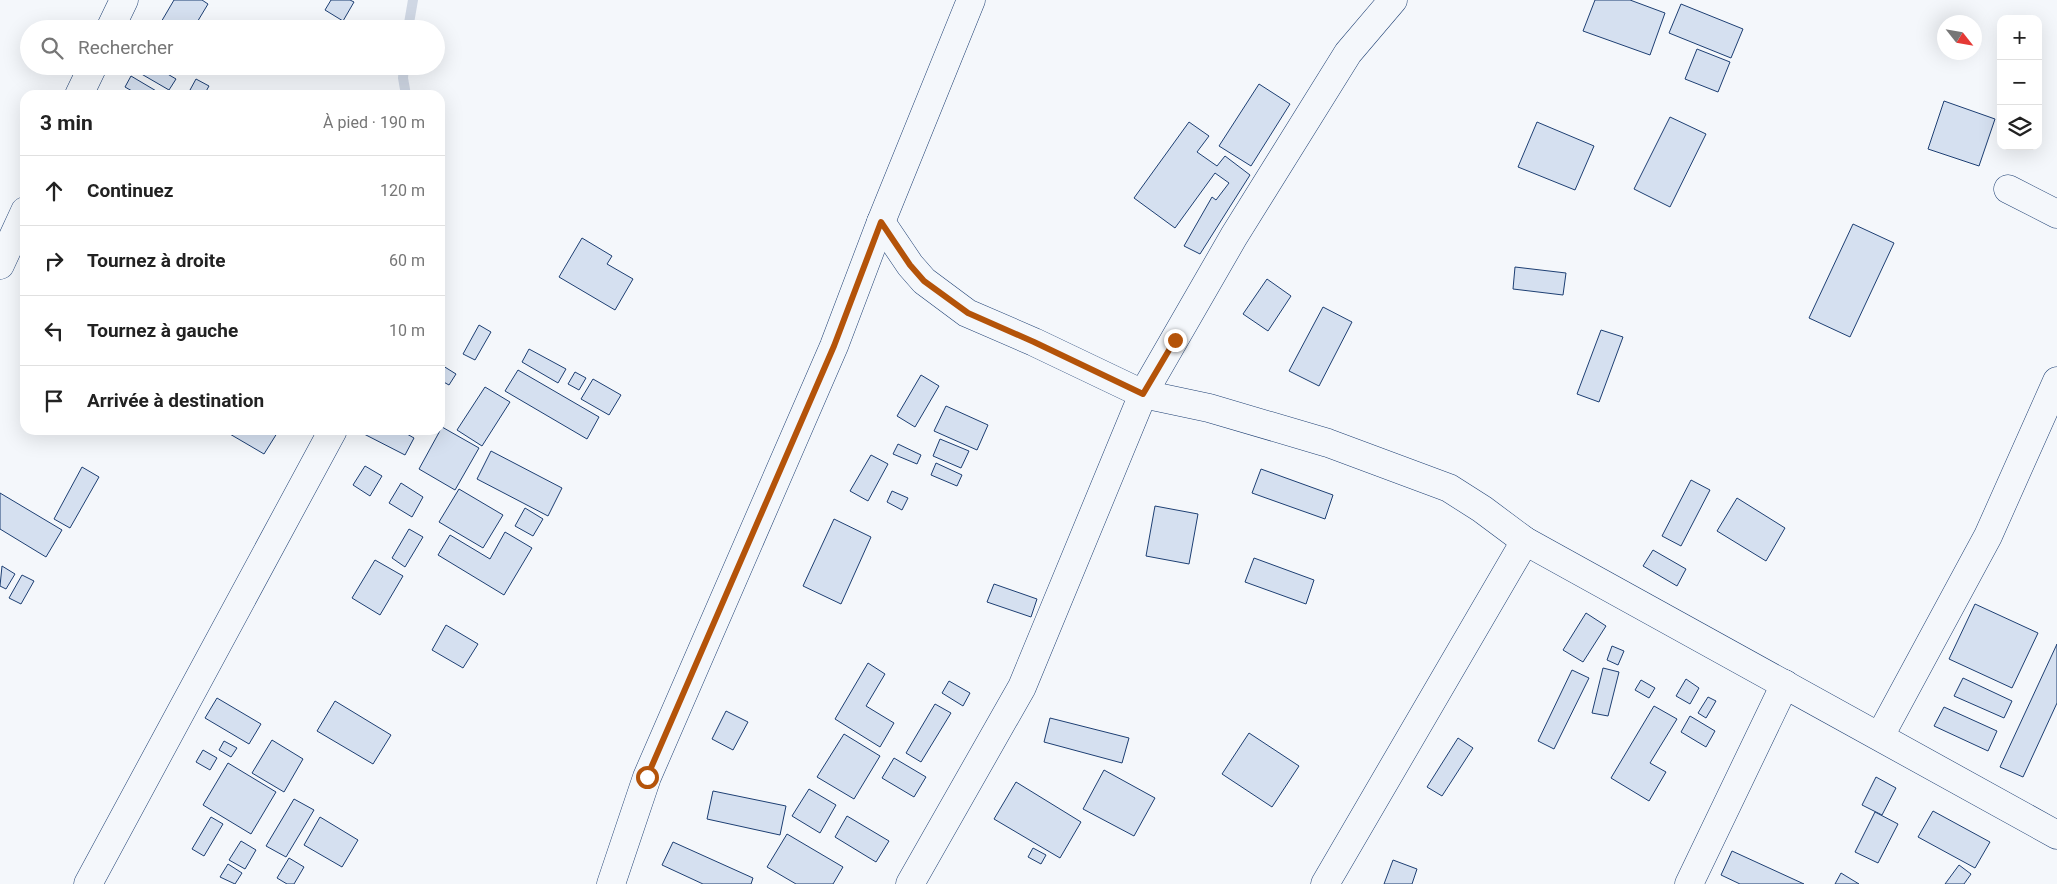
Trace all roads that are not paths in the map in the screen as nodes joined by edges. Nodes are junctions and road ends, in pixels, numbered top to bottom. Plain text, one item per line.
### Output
1 (124, 0) edge
2 (971, 0) edge
3 (1392, 0) edge
4 (114, 20) edge
5 (89, 75) edge
6 (81, 90) edge
7 (2008, 190) dead end
8 (2057, 214) edge
9 (20, 222) edge
10 (881, 222) junction
11 (0, 265) edge
12 (2057, 381) edge
13 (1143, 394) junction
14 (330, 435) edge
15 (1525, 541) junction
16 (1785, 684) junction
17 (1880, 736) junction
18 (2057, 835) edge
19 (88, 884) edge
20 (611, 884) edge
21 (910, 884) edge
22 (1325, 884) edge
23 (1689, 884) edge

1 - 4 street
2 - 10 street
3 - 13 street
5 - 6 street
7 - 8 street
9 - 11 street
10 - 13 street
10 - 20 street
12 - 17 street
13 - 15 street
13 - 21 street
14 - 19 street
15 - 16 street
15 - 22 street
16 - 17 street
16 - 23 street
17 - 18 street

